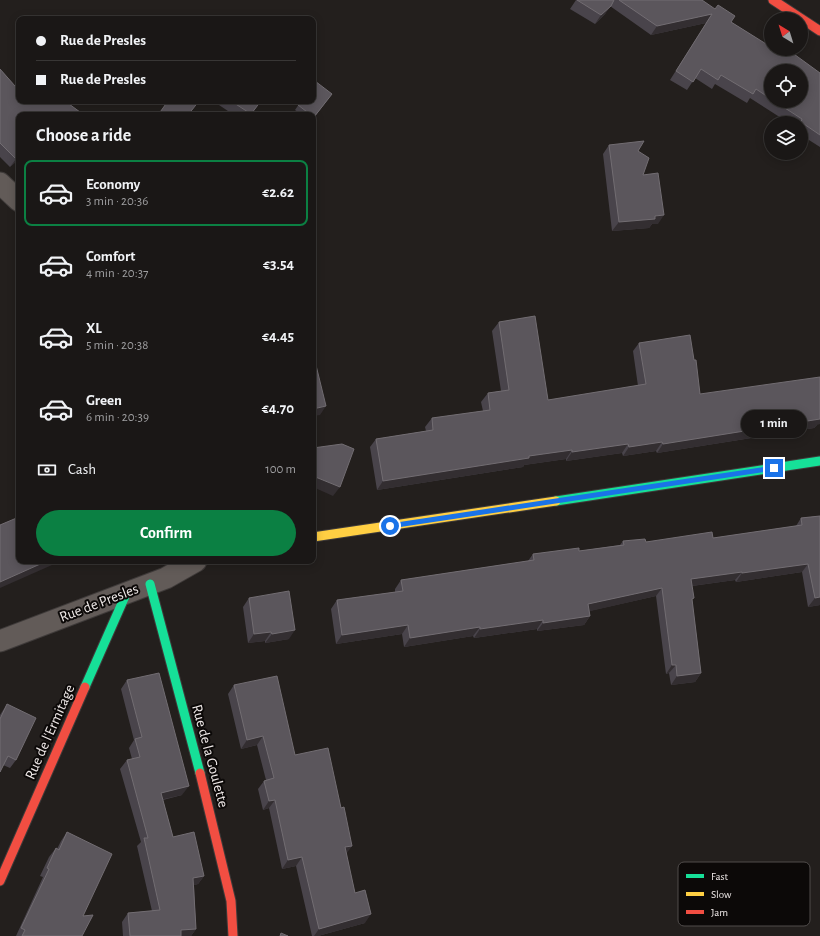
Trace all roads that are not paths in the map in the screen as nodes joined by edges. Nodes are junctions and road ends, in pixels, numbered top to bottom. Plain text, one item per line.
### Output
1 (773, 0) edge
2 (820, 32) edge
3 (0, 183) edge
4 (16, 198) edge
5 (820, 461) edge
6 (316, 538) edge
7 (191, 564) edge
8 (150, 584) junction
9 (126, 594) junction
10 (0, 641) edge
11 (0, 881) edge
12 (233, 936) edge

1 - 2 street
3 - 4 street
5 - 6 street
7 - 8 street, Rue de Presles
8 - 9 street, Rue de Presles
8 - 12 street, Rue de la Goulette
9 - 10 street, Rue de Presles
9 - 11 street, Rue de l'Ermitage

